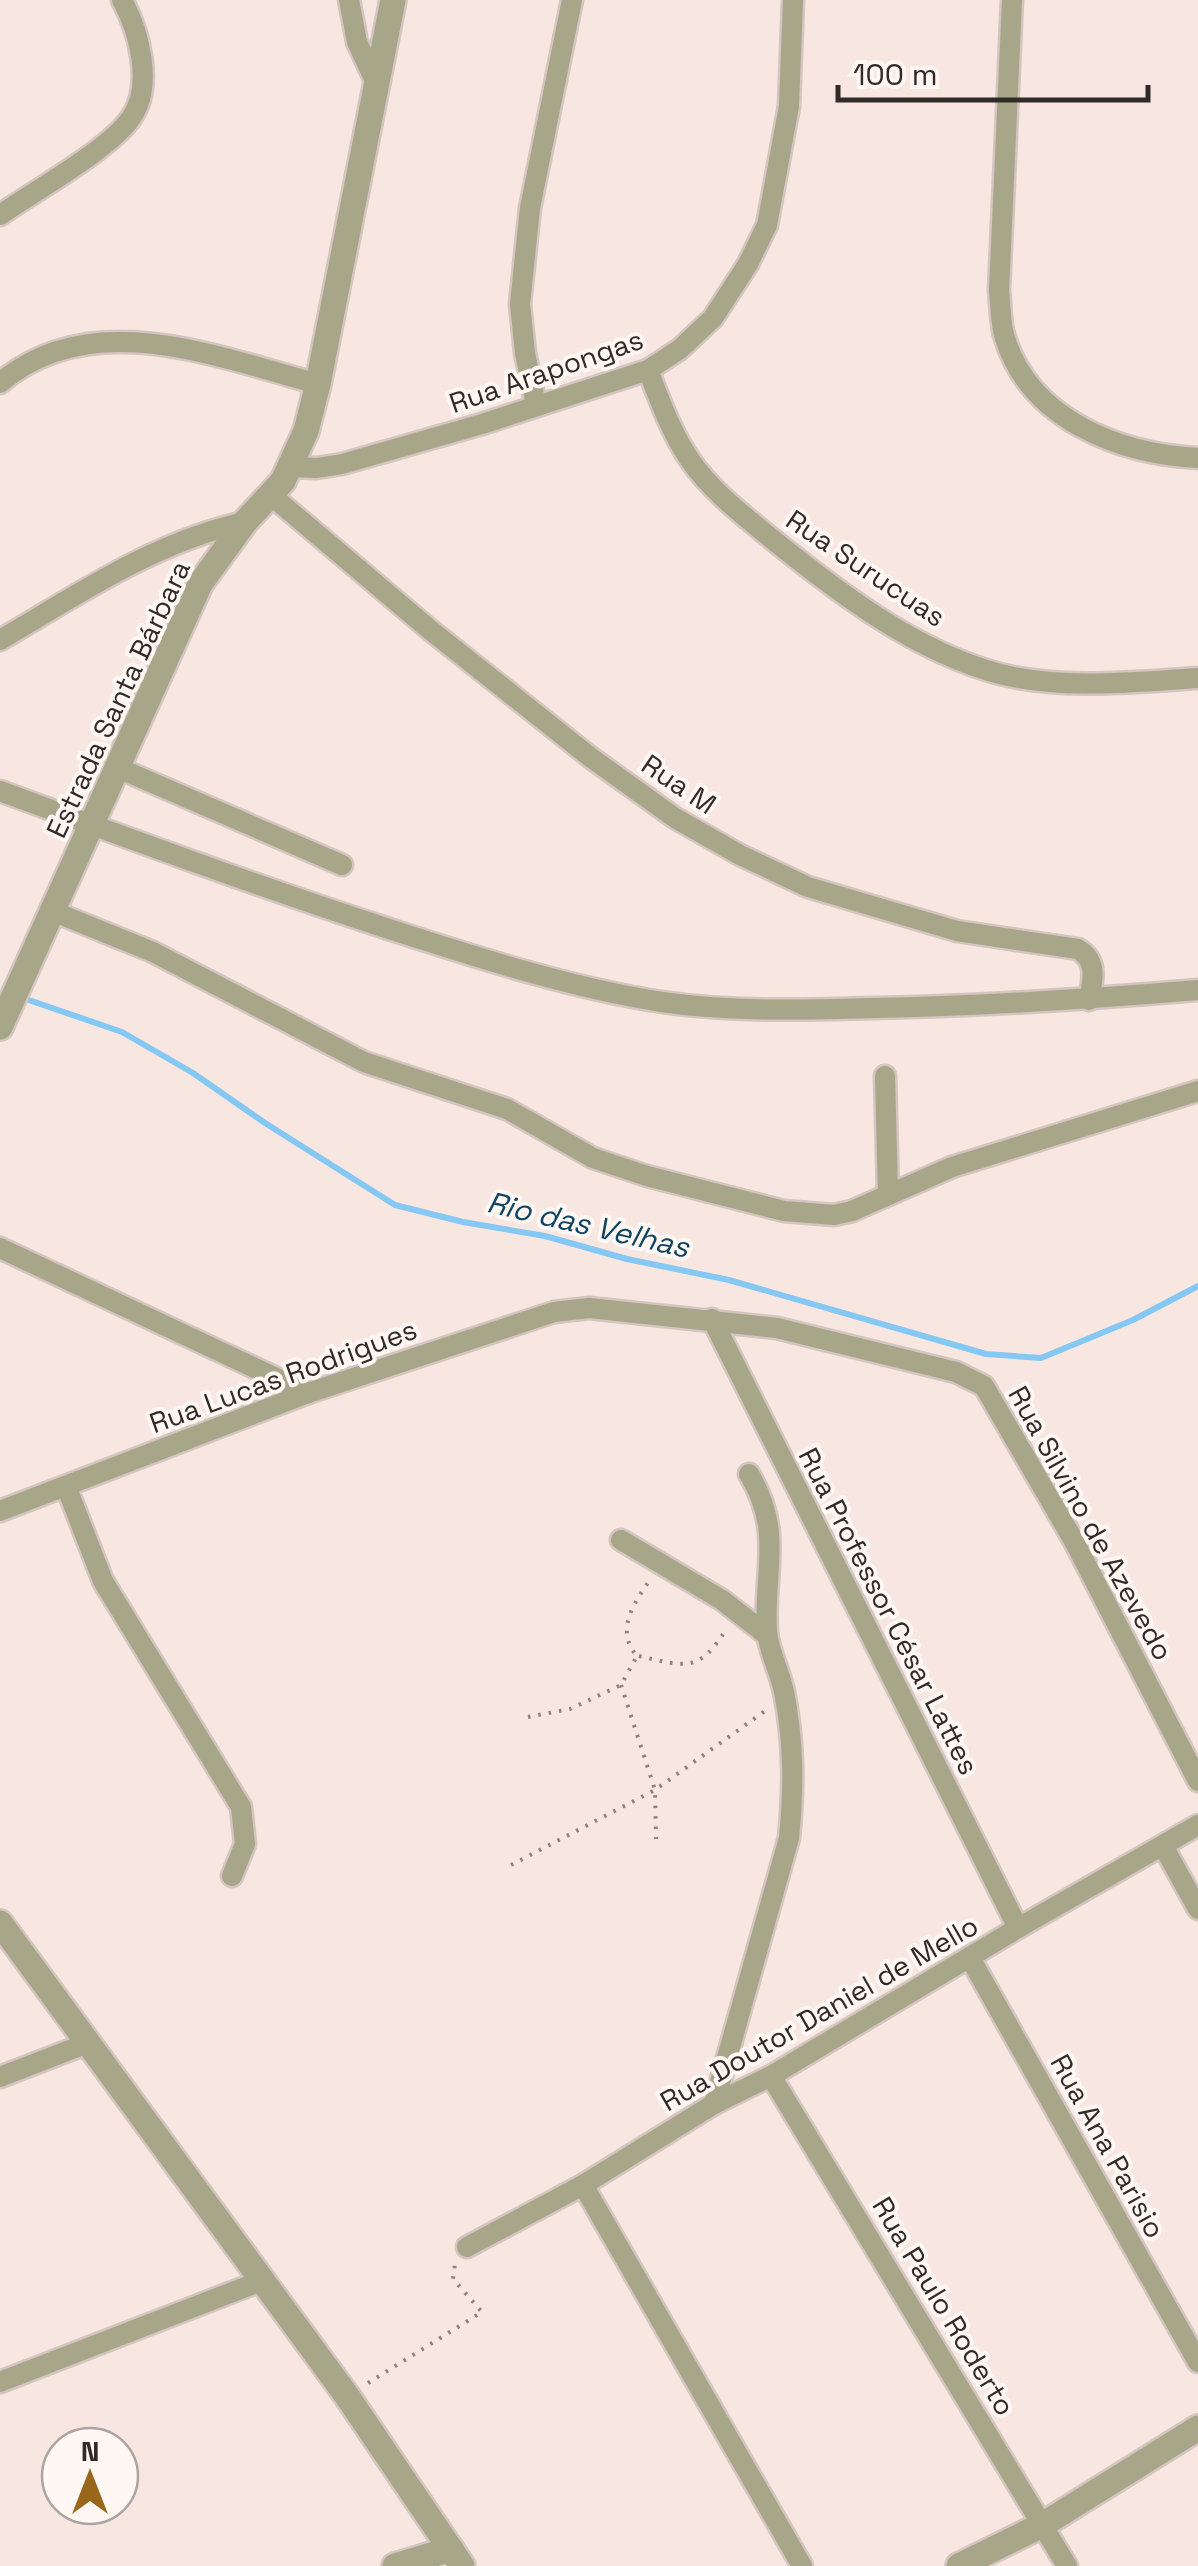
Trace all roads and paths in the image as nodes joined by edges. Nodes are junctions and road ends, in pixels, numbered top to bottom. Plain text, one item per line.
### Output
1 (122, 0) edge
2 (349, 0) edge
3 (393, 0) edge
4 (572, 0) edge
5 (792, 0) edge
6 (1012, 0) edge
7 (377, 86) junction
8 (0, 215) edge
9 (648, 370) junction
10 (0, 383) edge
11 (318, 384) junction
12 (536, 405) junction
13 (1197, 451) edge
14 (292, 467) junction
15 (272, 496) junction
16 (244, 522) junction
17 (0, 640) edge
18 (1197, 678) edge
19 (116, 767) junction
20 (0, 791) edge
21 (93, 824) junction
22 (342, 865) dead end
23 (52, 911) junction
24 (1198, 990) edge
25 (1089, 1000) junction
26 (1, 1024) edge
27 (885, 1076) dead end
28 (1198, 1090) edge
29 (888, 1194) junction
30 (0, 1248) edge
31 (589, 1308) joint
32 (712, 1319) junction
33 (308, 1393) junction
34 (749, 1474) dead end
35 (66, 1486) junction
36 (0, 1511) edge
37 (621, 1540) dead end
38 (660, 1564) junction
39 (738, 1611) junction
40 (768, 1635) junction
41 (637, 1656) junction
42 (621, 1685) junction
43 (784, 1696) junction
44 (528, 1717) dead end
45 (1198, 1781) edge
46 (655, 1790) junction
47 (1198, 1825) edge
48 (656, 1838) dead end
49 (1163, 1846) junction
50 (511, 1864) dead end
51 (232, 1876) dead end
52 (1198, 1909) edge
53 (0, 1923) edge
54 (1018, 1928) junction
55 (970, 1958) junction
56 (88, 2043) junction
57 (771, 2076) junction
58 (0, 2078) edge
59 (714, 2104) junction
60 (583, 2186) junction
61 (468, 2246) joint
62 (262, 2281) junction
63 (1198, 2362) edge
64 (0, 2382) edge
65 (347, 2396) junction
66 (1198, 2428) edge
67 (1044, 2524) junction
68 (457, 2557) edge
69 (396, 2566) edge
70 (802, 2566) edge
71 (959, 2566) edge
72 (1067, 2566) edge

1 - 8 street
2 - 7 street
3 - 7 street, Estrada Santa Bárbara
4 - 12 street
5 - 9 street, Rua Arapongas
6 - 13 street
7 - 11 street, Estrada Santa Bárbara
9 - 12 street, Rua Arapongas
9 - 18 street, Rua Surucuas
10 - 11 street
11 - 14 street, Estrada Santa Bárbara
12 - 14 street, Rua Arapongas
14 - 15 street, Estrada Santa Bárbara
15 - 16 street, Estrada Santa Bárbara
15 - 25 street, Rua M
16 - 17 street
16 - 19 street, Estrada Santa Bárbara
19 - 21 street, Estrada Santa Bárbara
19 - 22 street
20 - 21 street
21 - 23 street, Estrada Santa Bárbara
21 - 25 street
23 - 26 street, Estrada Santa Bárbara
23 - 29 street
24 - 25 street
27 - 29 street
28 - 29 street
30 - 33 street
31 - 32 street, Rua Silvino de Azevedo
31 - 33 street, Rua Lucas Rodrigues
32 - 45 street, Rua Silvino de Azevedo
32 - 54 street, Rua Professor César Lattes
33 - 35 street, Rua Lucas Rodrigues
34 - 40 street
35 - 36 street, Rua Lucas Rodrigues
35 - 51 street
37 - 38 street
38 - 39 street
38 - 41 path
39 - 40 street
39 - 41 path
40 - 43 street
41 - 42 path
42 - 44 path
42 - 46 path
43 - 46 path
43 - 59 street
46 - 48 path
46 - 50 path
47 - 49 street, Rua Doutor Daniel de Mello
49 - 52 street
49 - 54 street, Rua Doutor Daniel de Mello
53 - 56 street
54 - 55 street, Rua Doutor Daniel de Mello
55 - 57 street, Rua Doutor Daniel de Mello
55 - 63 street, Rua Ana Parisio
56 - 58 street
56 - 62 street
57 - 59 street, Rua Doutor Daniel de Mello
57 - 67 street, Rua Paulo Roderto
59 - 60 street, Rua Doutor Daniel de Mello
60 - 61 street, Rua Doutor Daniel de Mello
60 - 70 street
61 - 65 path
62 - 64 street
62 - 65 street
65 - 68 street
66 - 67 street
67 - 71 street
67 - 72 street, Rua Paulo Roderto
68 - 69 street

